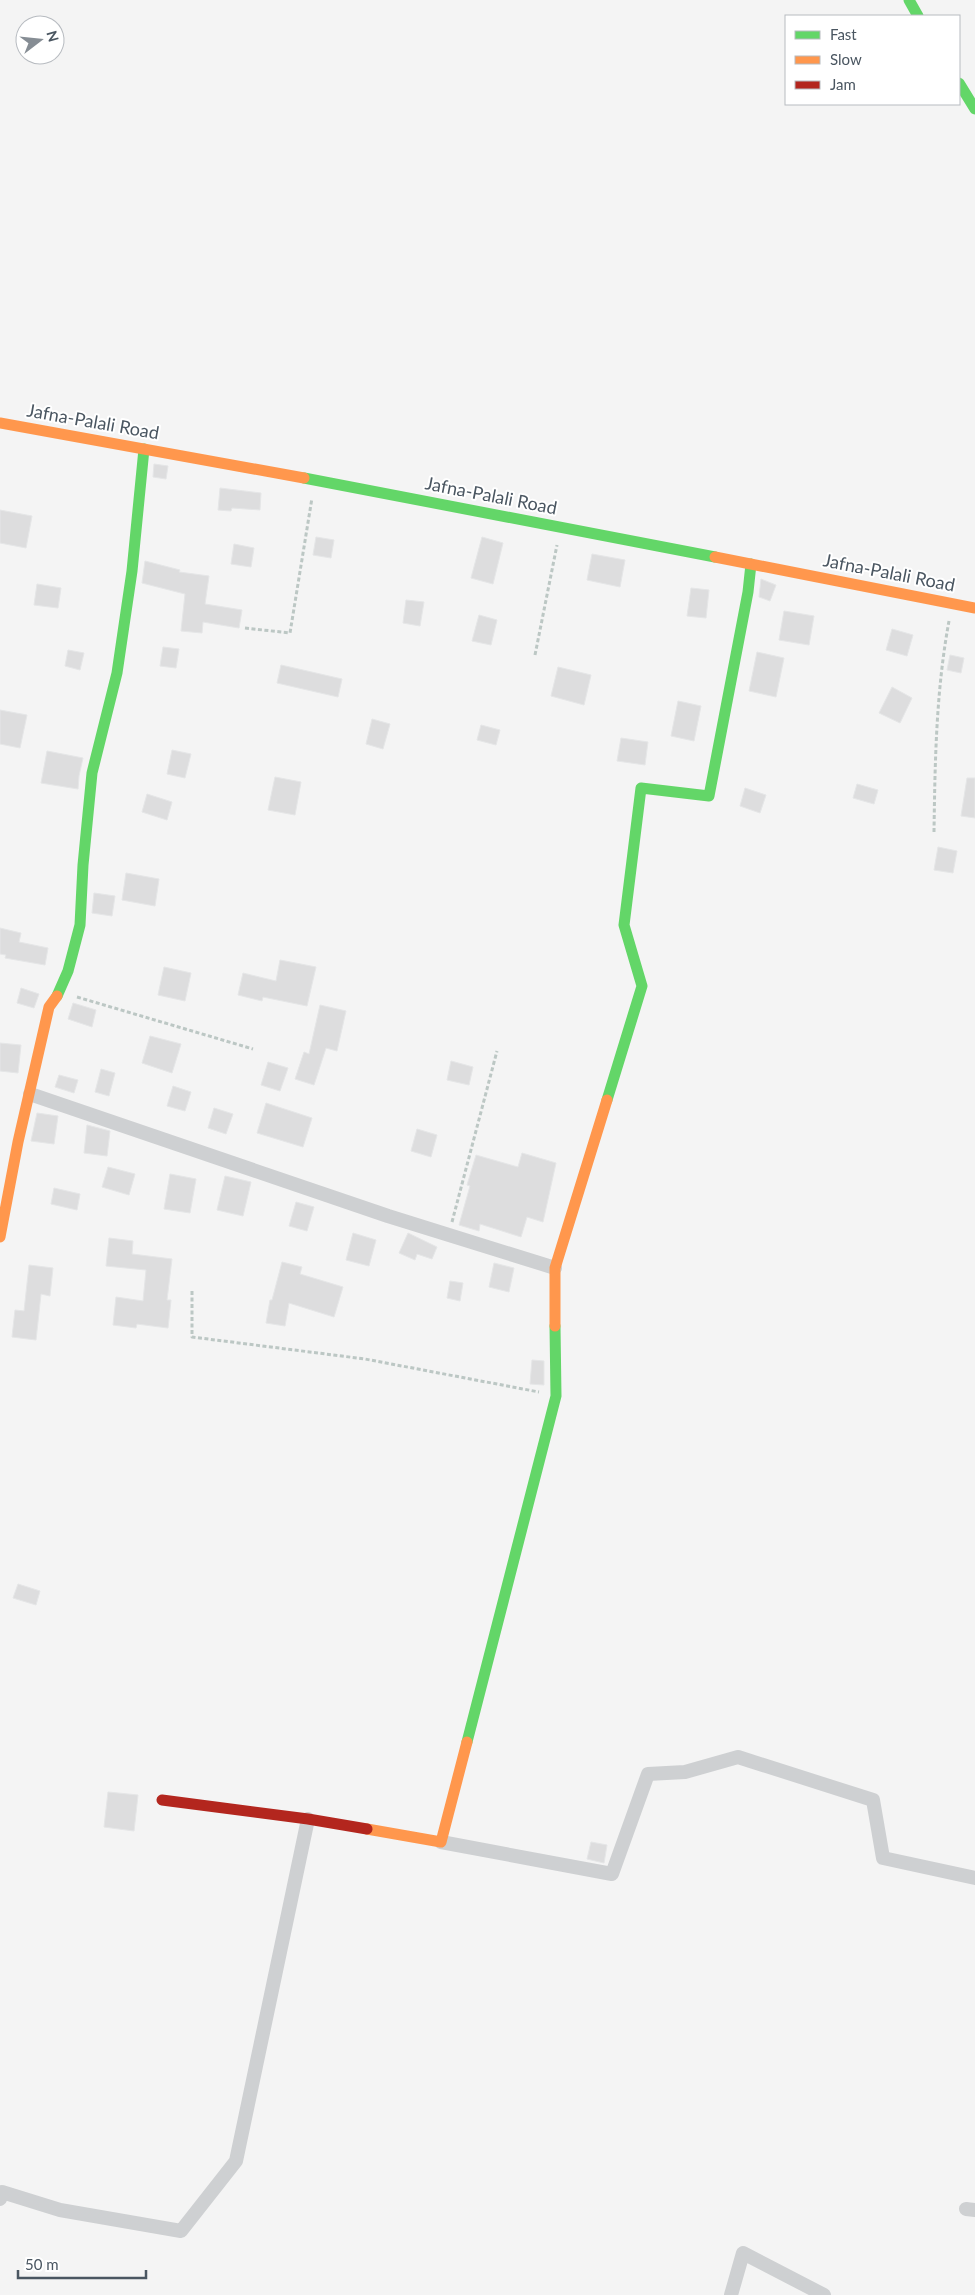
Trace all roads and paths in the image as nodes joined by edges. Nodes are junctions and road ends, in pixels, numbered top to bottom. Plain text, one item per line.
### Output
1 (908, 0) edge
2 (917, 15) edge
3 (960, 85) edge
4 (975, 109) edge
5 (0, 423) edge
6 (144, 449) junction
7 (315, 480) junction
8 (560, 527) junction
9 (751, 564) junction
10 (953, 604) junction
11 (975, 608) edge
12 (245, 628) dead end
13 (535, 655) dead end
14 (934, 832) dead end
15 (60, 992) junction
16 (253, 1049) dead end
17 (497, 1051) dead end
18 (30, 1094) junction
19 (5, 1181) edge
20 (448, 1234) junction
21 (0, 1237) edge
22 (555, 1268) junction
23 (192, 1291) dead end
24 (556, 1396) junction
25 (162, 1800) dead end
26 (308, 1819) junction
27 (441, 1842) junction
28 (975, 1878) edge
29 (0, 2199) edge
30 (731, 2295) edge
31 (824, 2295) edge

1 - 2 street
3 - 4 street
5 - 6 street, Jafna-Palali Road
6 - 7 street, Jafna-Palali Road
6 - 15 street
7 - 8 street, Jafna-Palali Road
7 - 12 path
8 - 9 street, Jafna-Palali Road
8 - 13 path
9 - 10 street, Jafna-Palali Road
9 - 22 street
10 - 11 street, Jafna-Palali Road
10 - 14 path
15 - 16 path
15 - 18 street
17 - 20 path
18 - 19 street
18 - 20 street
19 - 21 street
20 - 22 street
22 - 24 street
23 - 24 path
24 - 27 street
25 - 26 street
26 - 27 street
26 - 29 street
27 - 28 street
30 - 31 street

